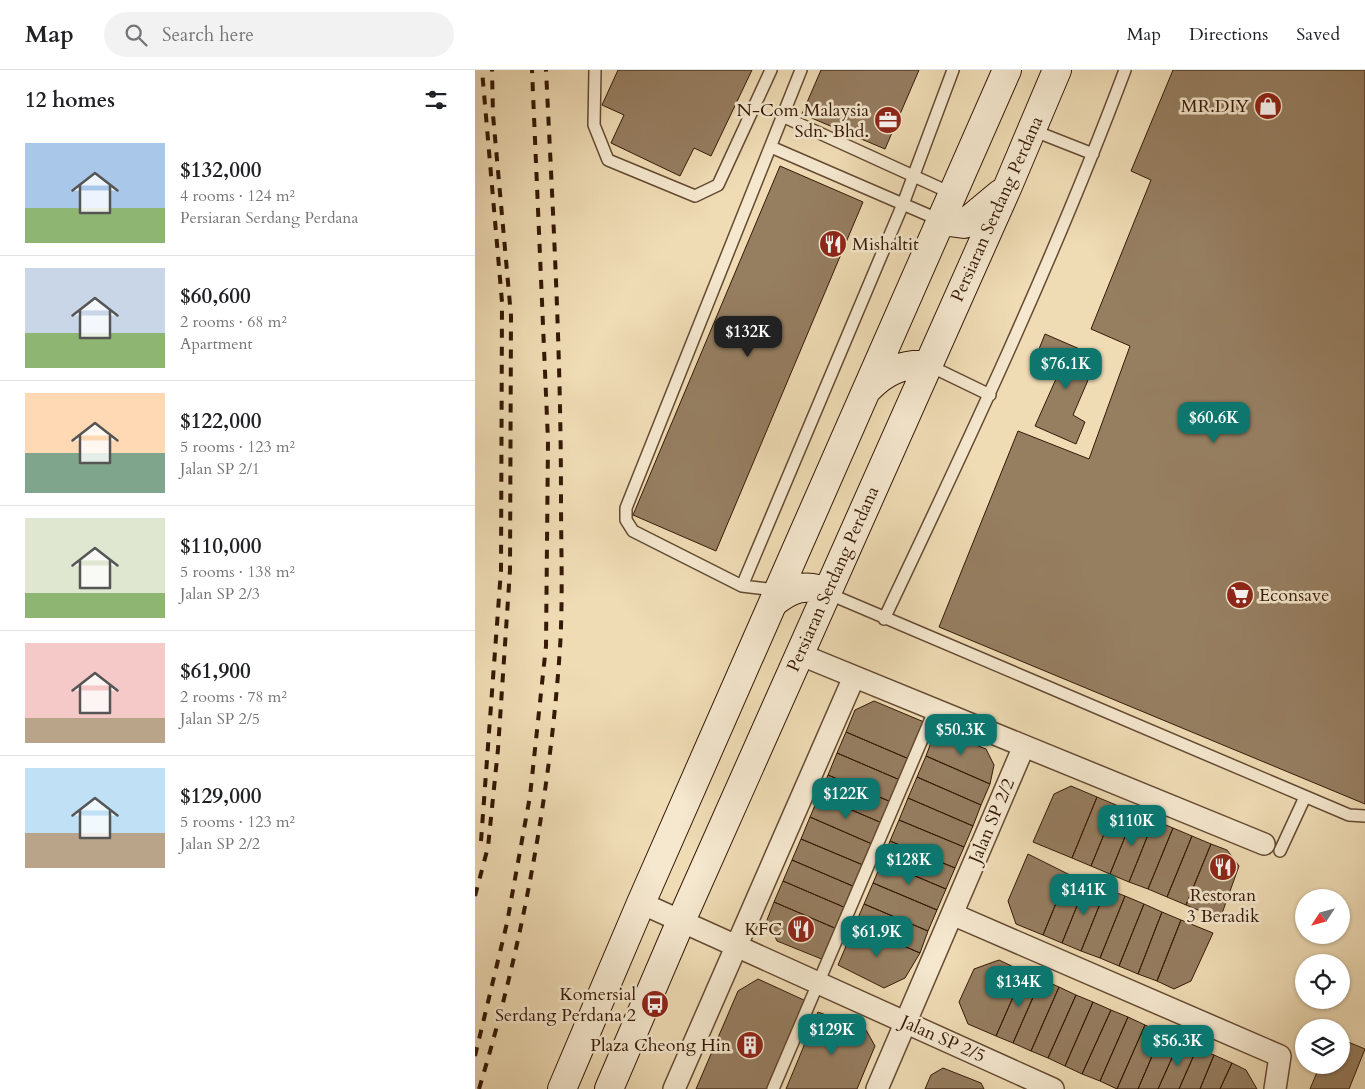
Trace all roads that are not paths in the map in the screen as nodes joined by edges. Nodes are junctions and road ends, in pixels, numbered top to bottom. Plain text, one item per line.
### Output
1 (595, 70) edge
2 (771, 70) edge
3 (801, 70) edge
4 (953, 70) edge
5 (1007, 70) edge
6 (1057, 70) edge
7 (1125, 70) edge
8 (782, 116) junction
9 (1032, 130) junction
10 (771, 147) junction
11 (1093, 154) junction
12 (914, 176) junction
13 (1008, 186) junction
14 (954, 194) junction
15 (903, 204) junction
16 (976, 217) junction
17 (942, 220) junction
18 (979, 250) junction
19 (928, 365) junction
20 (868, 389) junction
21 (990, 395) junction
22 (788, 571) junction
23 (742, 586) junction
24 (827, 593) junction
25 (773, 603) junction
26 (884, 618) junction
27 (799, 654) junction
28 (854, 677) junction
29 (935, 709) junction
30 (1024, 746) junction
31 (1305, 797) junction
32 (1365, 816) edge
33 (1272, 847) joint
34 (641, 903) junction
35 (952, 914) junction
36 (681, 921) junction
37 (736, 946) junction
38 (818, 983) junction
39 (905, 1022) junction
40 (1017, 1082) edge
41 (562, 1089) edge
42 (609, 1089) edge
43 (674, 1089) edge
44 (773, 1089) edge
45 (877, 1089) edge
46 (1053, 1089) edge
47 (1275, 1089) edge

1 - 2 lane
3 - 8 lane
4 - 12 lane
5 - 14 main road
6 - 9 main road, Persiaran Serdang Perdana
7 - 11 lane
8 - 10 lane
8 - 12 lane
9 - 11 lane
9 - 13 main road, Persiaran Serdang Perdana
10 - 15 lane
10 - 23 lane
11 - 21 lane
12 - 14 lane
12 - 15 lane
13 - 16 main road
13 - 18 main road, Persiaran Serdang Perdana
14 - 16 main road
14 - 17 main road
15 - 17 lane
15 - 23 lane
16 - 17 main road
16 - 18 main road
17 - 20 main road
18 - 19 main road, Persiaran Serdang Perdana
19 - 20 main road
19 - 21 lane
19 - 24 main road, Persiaran Serdang Perdana
20 - 22 main road
21 - 26 lane
22 - 23 lane
22 - 25 main road
24 - 25 main road
24 - 26 lane
24 - 27 main road, Persiaran Serdang Perdana
25 - 34 main road
26 - 31 lane
27 - 28 street
27 - 36 main road, Persiaran Serdang Perdana
28 - 29 street
28 - 37 street
29 - 30 street
29 - 38 lane
30 - 33 street
30 - 35 street, Jalan SP 2/2
31 - 32 lane
31 - 33 lane
34 - 36 street, Jalan SP 2/5
34 - 41 main road
35 - 39 street, Jalan SP 2/2
35 - 47 street
36 - 37 street, Jalan SP 2/5
36 - 42 main road, Persiaran Serdang Perdana
37 - 38 street, Jalan SP 2/5
37 - 43 street
38 - 39 street, Jalan SP 2/5
38 - 44 lane
39 - 40 street, Jalan SP 2/5
39 - 45 street, Jalan SP 2/2
40 - 46 street, Jalan SP 2/5

